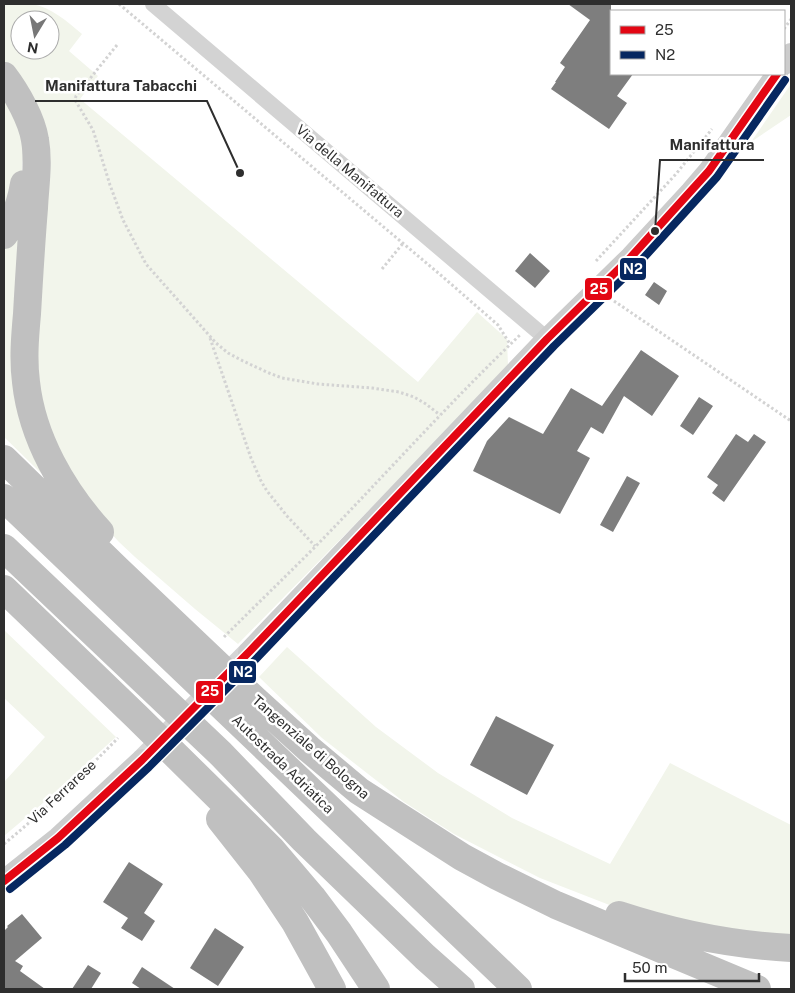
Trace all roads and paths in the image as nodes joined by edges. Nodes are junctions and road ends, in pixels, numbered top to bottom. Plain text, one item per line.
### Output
1 (119, 4) edge
2 (153, 4) edge
3 (117, 45) dead end
4 (776, 75) edge
5 (4, 76) edge
6 (28, 120) junction
7 (716, 124) dead end
8 (415, 228) junction
9 (4, 235) edge
10 (403, 243) junction
11 (382, 269) dead end
12 (599, 287) junction
13 (538, 332) junction
14 (208, 335) junction
15 (510, 344) junction
16 (440, 415) junction
17 (791, 421) edge
18 (4, 459) edge
19 (4, 498) edge
20 (315, 546) junction
21 (4, 548) edge
22 (4, 589) edge
23 (4, 612) edge
24 (224, 637) dead end
25 (249, 652) tunnel mouth
26 (238, 683) junction
27 (126, 707) junction
28 (118, 738) dead end
29 (142, 760) tunnel mouth
30 (392, 813) junction
31 (4, 844) edge
32 (4, 881) edge
33 (474, 946) junction
34 (791, 948) edge
35 (425, 957) junction
36 (332, 989) edge
37 (376, 989) edge
38 (455, 989) edge
39 (461, 989) edge
40 (518, 989) edge
41 (528, 989) edge
42 (757, 989) edge

1 - 10 path
2 - 8 street, Via della Manifattura
3 - 14 path
4 - 12 main road
5 - 6 highway
6 - 9 highway
6 - 26 highway
7 - 12 path
8 - 10 path
8 - 13 street, Via della Manifattura
10 - 11 path
10 - 15 path
12 - 13 main road
12 - 17 path
13 - 15 path
13 - 25 main road
14 - 16 path
14 - 20 path
15 - 16 path
16 - 20 path
18 - 26 highway, Tangenziale di Bologna
19 - 33 highway, Autostrada Adriatica
20 - 24 path
21 - 35 highway
22 - 27 highway
23 - 27 highway
26 - 30 highway, Tangenziale di Bologna
27 - 36 highway
27 - 37 highway
28 - 31 path, Via Ferrarese
29 - 32 main road
30 - 34 highway
30 - 42 highway, Tangenziale di Bologna
33 - 40 highway, Autostrada Adriatica
33 - 41 highway
35 - 38 highway
35 - 39 highway

